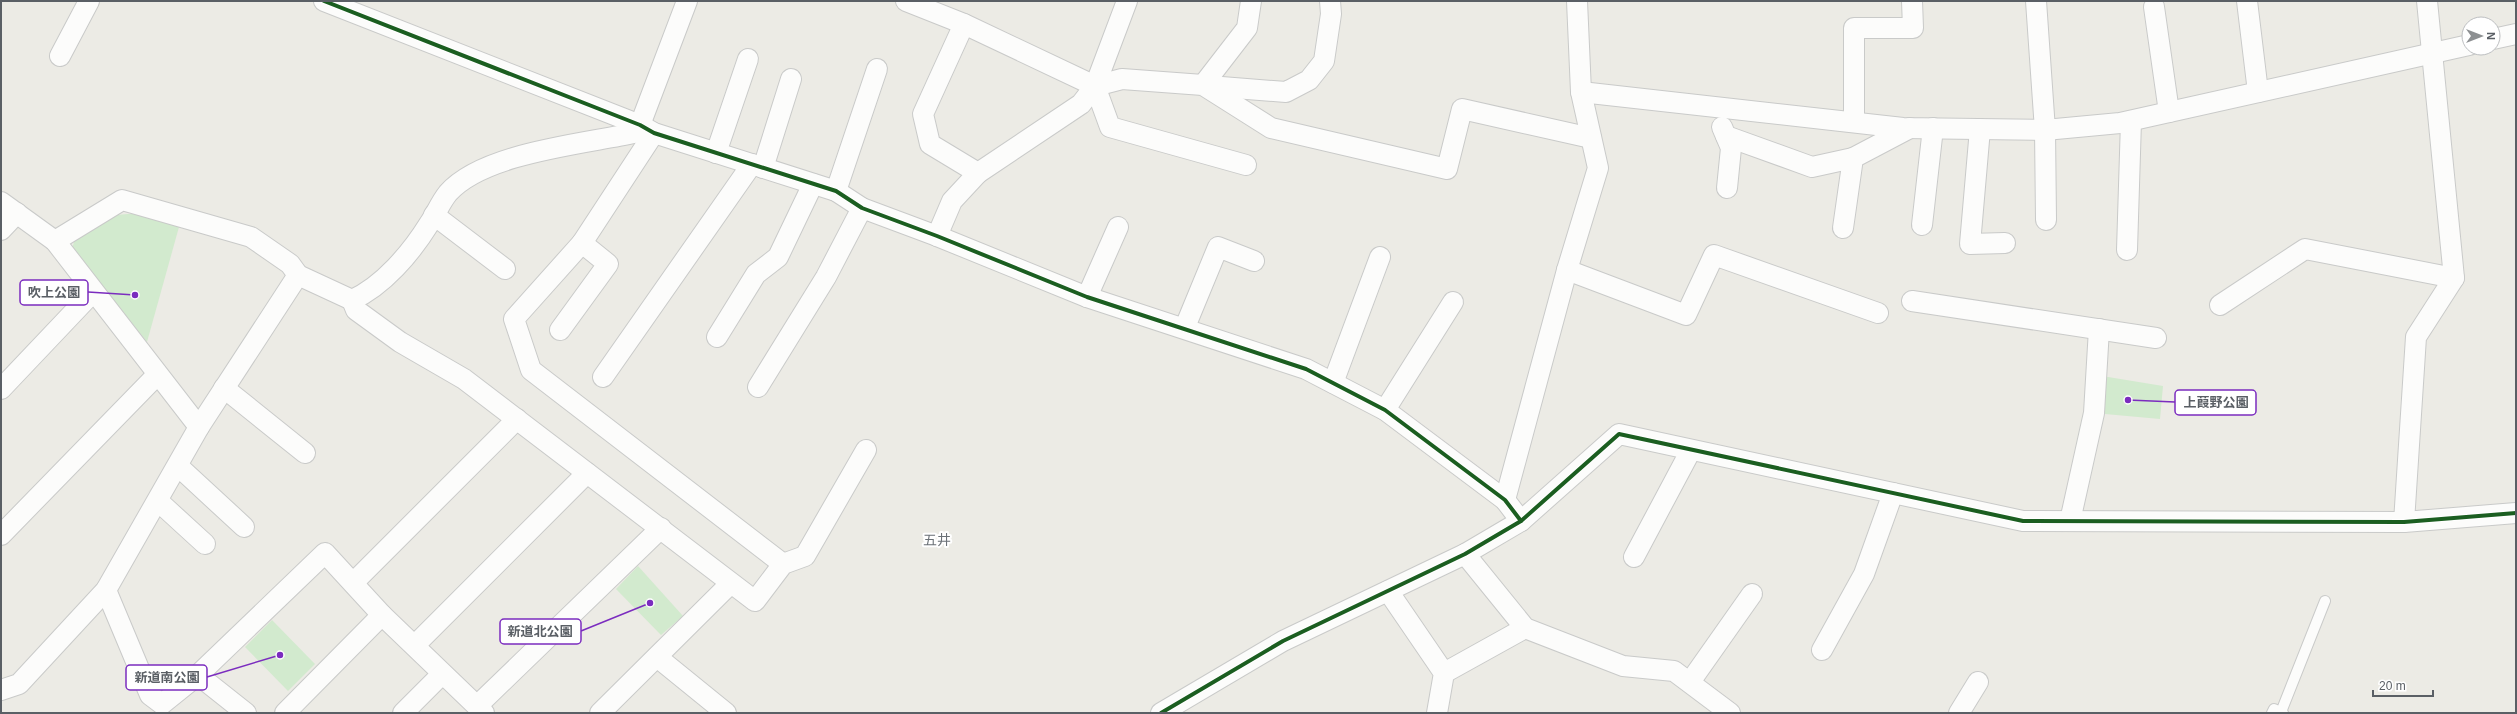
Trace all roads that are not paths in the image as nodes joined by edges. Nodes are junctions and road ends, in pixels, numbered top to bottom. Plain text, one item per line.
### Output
1 (89, 1) edge
2 (324, 1) edge
3 (686, 1) edge
4 (906, 1) edge
5 (1127, 1) edge
6 (1251, 1) edge
7 (1330, 1) edge
8 (1576, 1) edge
9 (1912, 1) edge
10 (2036, 1) edge
11 (2247, 1) edge
12 (2427, 1) edge
13 (2154, 7) dead end
14 (964, 24) junction
15 (2516, 34) edge
16 (2501, 37) edge
17 (2461, 47) edge
18 (2432, 53) junction
19 (60, 56) dead end
20 (748, 59) dead end
21 (877, 69) dead end
22 (791, 79) dead end
23 (1203, 85) junction
24 (1096, 86) junction
25 (1581, 92) junction
26 (2258, 92) junction
27 (1712, 107) junction
28 (2168, 112) junction
29 (2131, 121) junction
30 (1854, 122) junction
31 (1910, 128) junction
32 (1933, 128) junction
33 (647, 129) junction
34 (1980, 129) junction
35 (2045, 130) junction
36 (1726, 136) junction
37 (1591, 138) junction
38 (716, 153) junction
39 (1853, 158) junction
40 (1246, 165) dead end
41 (757, 166) junction
42 (978, 173) junction
43 (813, 184) junction
44 (1727, 188) dead end
45 (836, 191) junction
46 (9, 208) edge
47 (862, 208) junction
48 (434, 215) junction
49 (2046, 220) dead end
50 (1922, 225) dead end
51 (1118, 226) dead end
52 (1843, 228) dead end
53 (1, 230) edge
54 (937, 236) junction
55 (55, 241) junction
56 (582, 243) junction
57 (2005, 243) dead end
58 (2127, 250) dead end
59 (1380, 257) dead end
60 (1254, 261) dead end
61 (505, 269) dead end
62 (1567, 270) junction
63 (298, 276) junction
64 (2454, 278) junction
65 (93, 292) junction
66 (1087, 297) junction
67 (352, 300) junction
68 (1912, 301) dead end
69 (1453, 302) dead end
70 (2220, 306) dead end
71 (1878, 312) dead end
72 (1185, 327) junction
73 (2099, 329) junction
74 (560, 330) dead end
75 (717, 337) dead end
76 (2156, 338) dead end
77 (157, 375) junction
78 (603, 377) dead end
79 (1333, 383) junction
80 (758, 387) dead end
81 (1, 388) edge
82 (224, 388) junction
83 (1386, 410) junction
84 (517, 419) junction
85 (199, 427) junction
86 (866, 450) dead end
87 (1691, 450) junction
88 (305, 453) dead end
89 (178, 466) junction
90 (587, 473) junction
91 (1893, 493) junction
92 (1505, 500) junction
93 (158, 501) junction
94 (2516, 513) edge
95 (1521, 521) junction
96 (2070, 521) junction
97 (2404, 522) junction
98 (244, 527) dead end
99 (661, 528) junction
100 (1, 535) edge
101 (205, 544) dead end
102 (1465, 554) junction
103 (1634, 557) dead end
104 (783, 564) junction
105 (354, 582) junction
106 (730, 584) junction
107 (106, 590) junction
108 (1388, 591) junction
109 (1752, 594) dead end
110 (2325, 601) dead end
111 (382, 615) junction
112 (1525, 628) junction
113 (415, 645) junction
114 (1822, 650) dead end
115 (657, 657) junction
116 (1444, 673) junction
117 (442, 674) junction
118 (198, 675) junction
119 (1690, 682) junction
120 (1978, 682) dead end
121 (1, 690) edge
122 (166, 709) edge
123 (481, 709) edge
124 (246, 713) edge
125 (285, 713) edge
126 (403, 713) edge
127 (600, 713) edge
128 (726, 713) edge
129 (1161, 713) edge
130 (1437, 713) edge
131 (1730, 713) edge
132 (1959, 713) edge
133 (2278, 713) edge

1 - 19 street
2 - 33 street
3 - 33 street
4 - 14 street
5 - 24 street
6 - 23 street
7 - 23 street
8 - 25 street
9 - 30 street
10 - 35 street
11 - 26 street
12 - 18 street
13 - 28 street
14 - 24 street
14 - 42 street
15 - 16 street
17 - 18 street
18 - 26 street
18 - 64 street
20 - 38 street
21 - 45 street
22 - 41 street
23 - 24 street
23 - 37 street
24 - 40 street
24 - 42 street
25 - 27 street
25 - 37 street
26 - 28 street
27 - 30 street
27 - 36 street
28 - 29 street
29 - 35 street
29 - 58 street
30 - 31 street
31 - 32 street
31 - 39 street
32 - 34 street
32 - 50 street
33 - 38 street
33 - 48 street
33 - 56 street
34 - 35 street
34 - 57 street
35 - 49 street
36 - 39 street
36 - 44 street
37 - 62 street
38 - 41 street
39 - 52 street
41 - 43 street
41 - 78 street
42 - 54 street
43 - 45 street
43 - 75 street
45 - 47 street
46 - 53 street
46 - 55 street
47 - 54 street
47 - 80 street
48 - 61 street
48 - 67 street
51 - 66 street
54 - 66 street
55 - 63 street
55 - 65 street
56 - 74 street
56 - 104 street
59 - 79 street
60 - 72 street
62 - 71 street
62 - 92 street
63 - 67 street
63 - 82 street
64 - 70 street
64 - 97 street
65 - 77 street
65 - 81 street
66 - 72 street
67 - 84 street
68 - 73 street
69 - 83 street
72 - 79 street
73 - 76 street
73 - 96 street
77 - 85 street
77 - 100 street
79 - 83 street
82 - 85 street
82 - 88 street
83 - 92 street
84 - 90 street
84 - 105 street
85 - 89 street
86 - 104 street
87 - 91 street
87 - 95 street
87 - 103 street
89 - 93 street
89 - 98 street
90 - 99 street
90 - 113 street
91 - 96 street
91 - 114 street
92 - 95 street
93 - 101 street
93 - 107 street
94 - 97 street
95 - 102 street
96 - 97 street
99 - 106 street
99 - 123 street
102 - 108 street
102 - 112 street
104 - 106 street
105 - 111 street
105 - 118 street
106 - 115 street
107 - 121 street
107 - 122 street
108 - 116 street
108 - 129 street
109 - 119 street
110 - 133 lane
111 - 113 street
111 - 125 street
112 - 116 street
112 - 119 street
113 - 117 street
115 - 127 street
115 - 128 street
116 - 130 street
117 - 123 street
117 - 126 street
118 - 122 street
118 - 124 street
119 - 131 street
120 - 132 street

